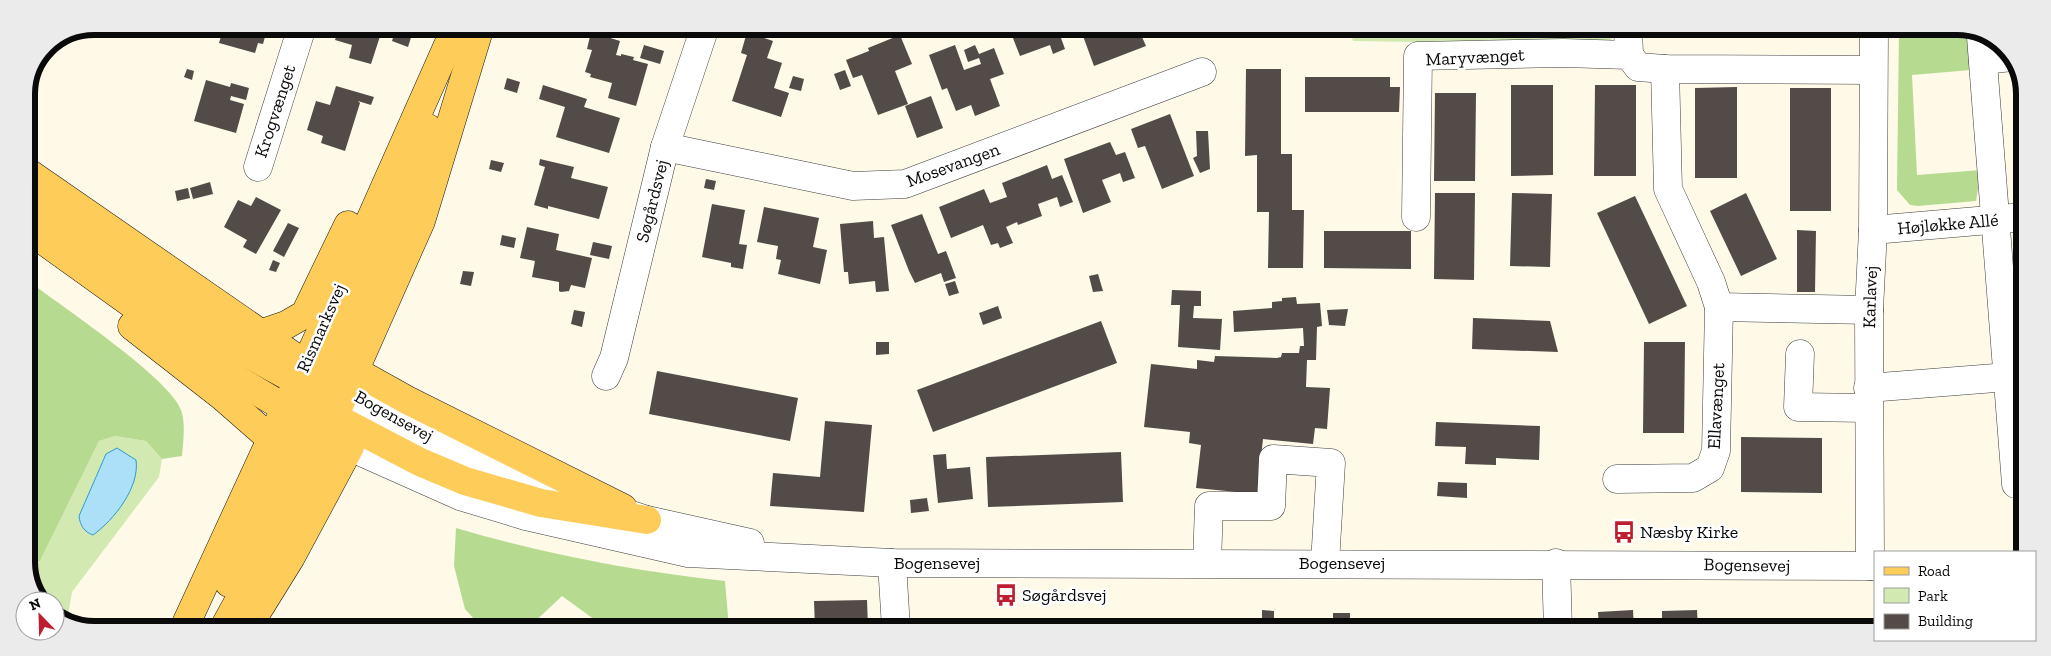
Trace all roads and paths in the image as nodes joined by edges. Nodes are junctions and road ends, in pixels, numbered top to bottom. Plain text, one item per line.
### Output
1 (299, 35) edge
2 (451, 35) edge
3 (453, 35) edge
4 (478, 35) edge
5 (702, 35) edge
6 (1628, 35) edge
7 (1874, 35) edge
8 (1984, 47) edge
9 (1998, 52) edge
10 (1629, 55) junction
11 (1666, 69) junction
12 (1872, 70) junction
13 (1202, 72) dead end
14 (665, 147) junction
15 (258, 167) dead end
16 (35, 177) edge
17 (35, 207) edge
18 (1416, 217) dead end
19 (2016, 218) edge
20 (1995, 220) junction
21 (1873, 230) junction
22 (35, 234) edge
23 (35, 251) edge
24 (1719, 307) junction
25 (1869, 310) junction
26 (260, 334) junction
27 (1800, 354) dead end
28 (606, 376) dead end
29 (2008, 376) junction
30 (318, 396) junction
31 (1868, 398) junction
32 (271, 439) junction
33 (350, 447) junction
34 (1617, 479) dead end
35 (2016, 484) dead end
36 (647, 520) junction
37 (810, 558) junction
38 (892, 563) junction
39 (1207, 563) junction
40 (1325, 563) junction
41 (1556, 563) junction
42 (1872, 566) edge
43 (187, 621) edge
44 (211, 621) edge
45 (228, 621) edge
46 (250, 621) edge
47 (896, 621) edge
48 (1558, 621) edge

1 - 15 street, Krogvænget
2 - 26 main road
3 - 30 main road, Rismarksvej
4 - 30 main road, Rismarksvej
5 - 14 street, Søgårdsvej
6 - 10 street
7 - 12 street, Karlavej
8 - 9 street
8 - 20 street
10 - 11 street
10 - 18 street, Maryvænget
11 - 12 street
11 - 24 street, Ellavænget
12 - 21 street, Karlavej
13 - 14 street, Mosevangen
14 - 28 street, Søgårdsvej
16 - 26 main road, Bogensevej
17 - 30 main road
19 - 20 street, Højløkke Allé
20 - 21 street, Højløkke Allé
20 - 29 street
21 - 25 street, Karlavej
22 - 30 main road, Bogensevej
23 - 32 main road
24 - 25 street
24 - 34 street, Ellavænget
25 - 31 street, Karlavej
26 - 30 main road, Bogensevej
27 - 31 street
29 - 31 street
29 - 35 street
30 - 32 main road, Rismarksvej
30 - 33 street, Bogensevej
30 - 36 main road
30 - 36 main road
30 - 44 main road
30 - 45 main road, Rismarksvej
31 - 42 street, Karlavej
32 - 43 main road, Rismarksvej
33 - 37 street, Bogensevej
33 - 46 main road
36 - 37 street, Bogensevej
37 - 38 street, Bogensevej
38 - 39 street, Bogensevej
38 - 47 street
39 - 40 street, Bogensevej
39 - 40 street
40 - 41 street, Bogensevej
41 - 42 street, Bogensevej
41 - 48 street

